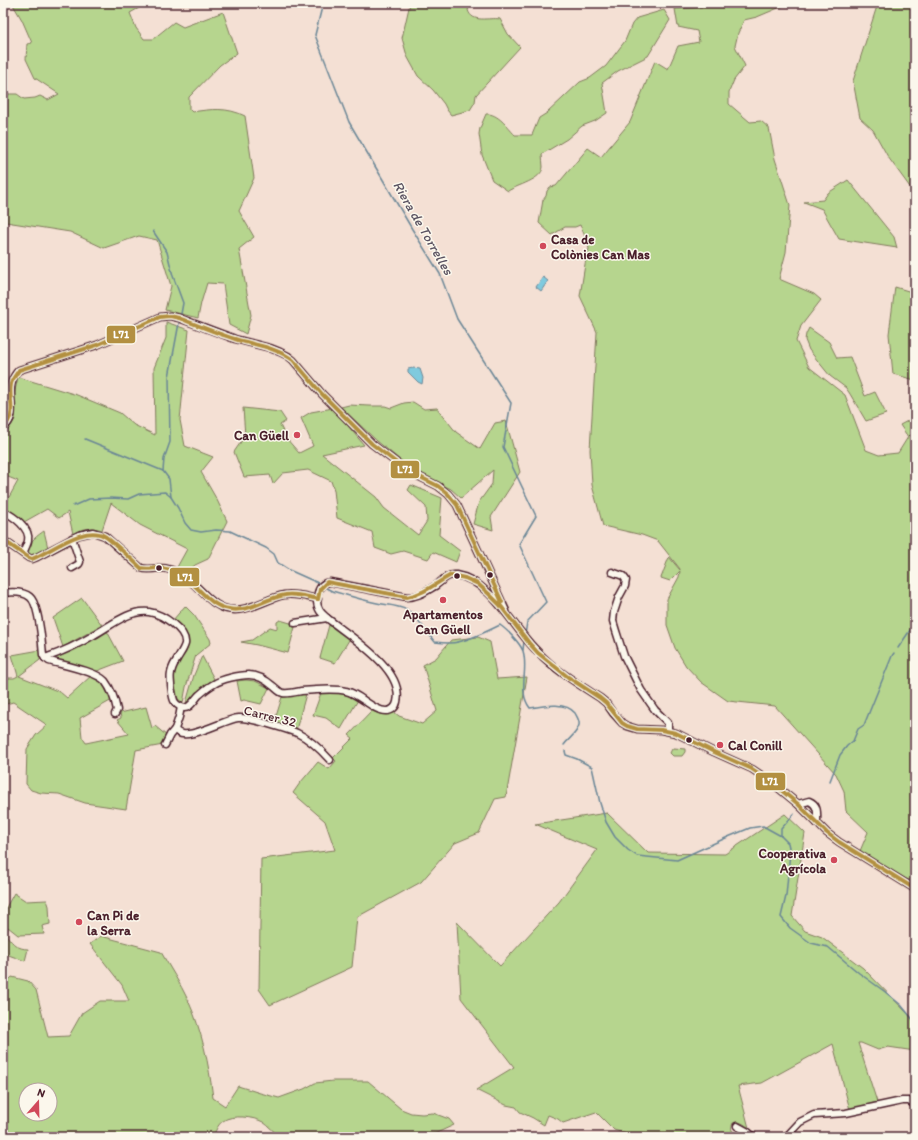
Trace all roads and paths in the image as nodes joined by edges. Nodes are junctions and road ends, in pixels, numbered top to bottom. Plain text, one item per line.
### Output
1 (3, 428) edge
2 (3, 511) edge
3 (72, 538) junction
4 (3, 540) edge
5 (23, 553) junction
6 (72, 568) dead end
7 (612, 572) dead end
8 (3, 593) edge
9 (318, 599) junction
10 (327, 618) junction
11 (509, 618) junction
12 (295, 623) dead end
13 (45, 658) junction
14 (182, 707) junction
15 (116, 714) dead end
16 (175, 729) junction
17 (668, 730) junction
18 (165, 745) dead end
19 (330, 760) dead end
20 (798, 804) junction
21 (817, 823) junction
22 (915, 889) edge
23 (915, 1105) edge
24 (737, 1126) dead end
25 (754, 1137) edge
26 (786, 1137) edge

1 - 11 street
2 - 5 street
3 - 5 street
3 - 6 street
3 - 9 street
4 - 5 street
7 - 17 street
8 - 13 street
9 - 10 street
9 - 11 street
10 - 12 street
10 - 14 street
11 - 17 street
13 - 14 street
13 - 15 street
14 - 16 street
16 - 18 street
16 - 19 street, Carrer 32
17 - 20 street
20 - 21 street
20 - 21 street
21 - 22 street
23 - 26 street
24 - 25 street

